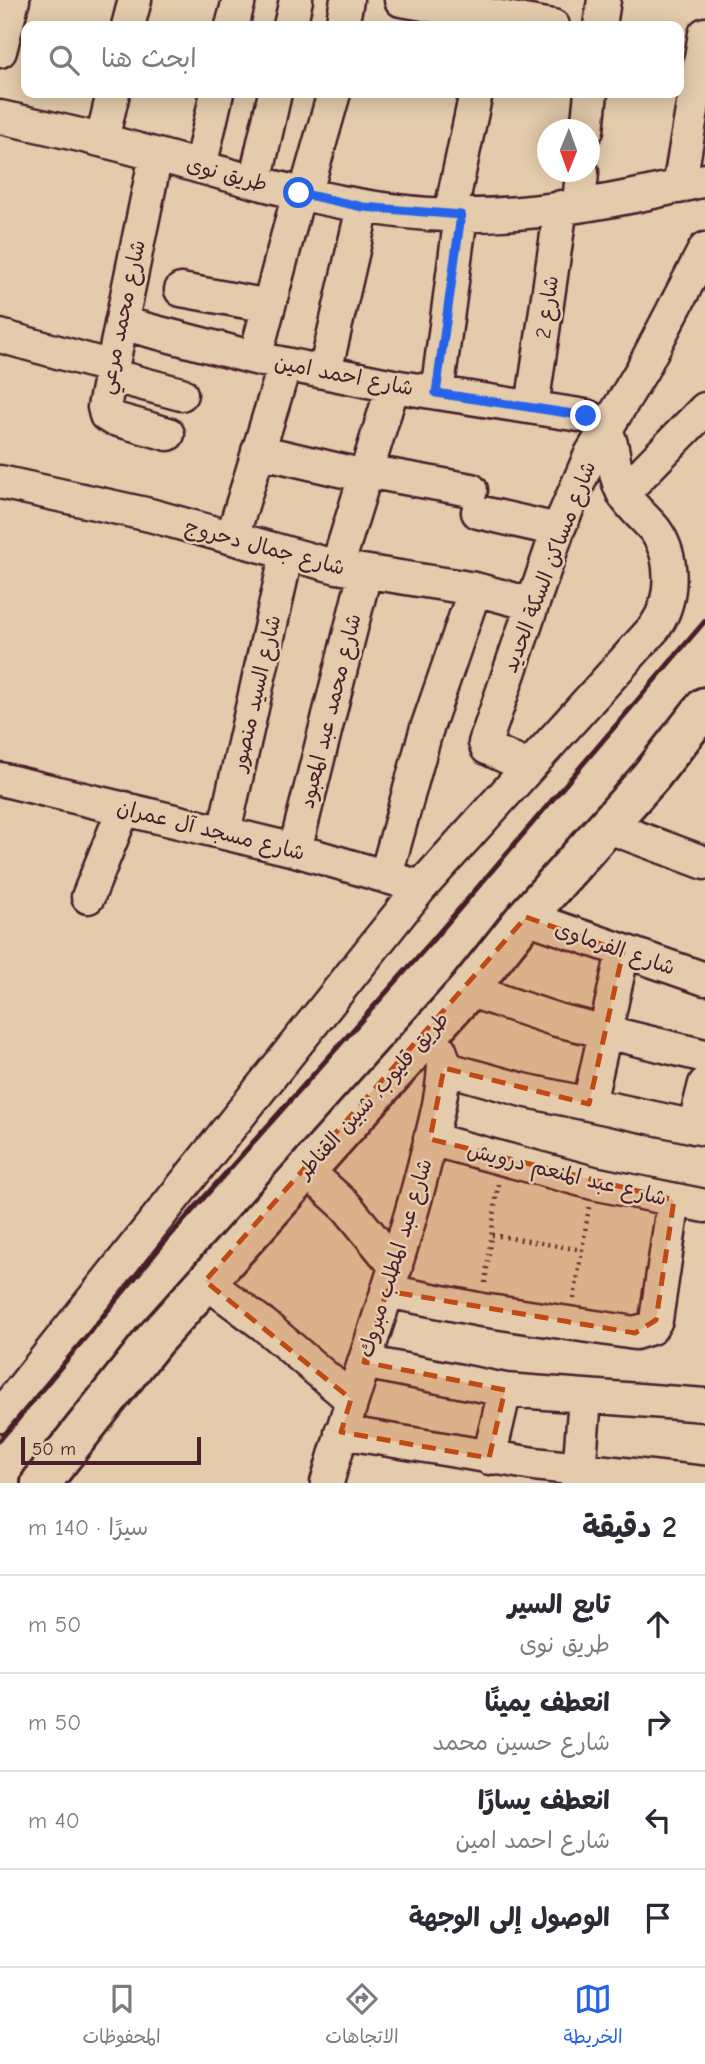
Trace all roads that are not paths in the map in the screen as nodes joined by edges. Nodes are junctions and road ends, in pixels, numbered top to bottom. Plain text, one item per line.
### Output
1 (13, 0) edge
2 (135, 0) edge
3 (239, 0) edge
4 (296, 0) edge
5 (347, 0) edge
6 (401, 0) edge
7 (604, 0) edge
8 (524, 11) edge
9 (129, 21) edge
10 (233, 21) edge
11 (291, 21) edge
12 (343, 21) edge
13 (543, 21) edge
14 (601, 21) edge
15 (0, 51) edge
16 (695, 51) edge
17 (112, 98) edge
18 (216, 98) edge
19 (274, 98) edge
20 (332, 98) edge
21 (476, 98) edge
22 (590, 98) edge
23 (0, 117) edge
24 (588, 119) edge
25 (102, 140) junction
26 (156, 155) junction
27 (200, 167) junction
28 (255, 182) junction
29 (578, 182) edge
30 (692, 183) edge
31 (302, 194) junction
32 (570, 205) junction
33 (363, 207) junction
34 (456, 215) junction
35 (705, 249) edge
36 (181, 290) dead end
37 (268, 306) junction
38 (121, 323) junction
39 (0, 336) edge
40 (270, 361) junction
41 (111, 371) junction
42 (325, 372) junction
43 (393, 386) junction
44 (436, 393) junction
45 (181, 394) dead end
46 (532, 407) junction
47 (705, 409) edge
48 (606, 428) junction
49 (167, 434) dead end
50 (258, 451) junction
51 (365, 474) junction
52 (0, 482) edge
53 (623, 493) junction
54 (558, 530) junction
55 (232, 538) junction
56 (287, 554) junction
57 (351, 570) junction
58 (475, 589) junction
59 (531, 604) junction
60 (703, 714) edge
61 (528, 767) junction
62 (0, 779) edge
63 (124, 808) junction
64 (606, 826) junction
65 (224, 832) junction
66 (295, 850) junction
67 (705, 863) edge
68 (386, 875) junction
69 (421, 887) junction
70 (88, 897) dead end
71 (526, 917) junction
72 (623, 952) junction
73 (705, 979) edge
74 (468, 990) junction
75 (604, 1033) junction
76 (435, 1052) junction
77 (705, 1056) edge
78 (705, 1084) edge
79 (589, 1104) junction
80 (700, 1128) edge
81 (430, 1139) junction
82 (305, 1169) junction
83 (674, 1200) junction
84 (705, 1206) edge
85 (391, 1279) junction
86 (205, 1281) junction
87 (364, 1362) junction
88 (505, 1390) junction
89 (351, 1399) junction
90 (585, 1399) junction
91 (705, 1405) edge
92 (0, 1416) edge
93 (341, 1432) junction
94 (489, 1458) junction
95 (579, 1476) edge
96 (41, 1483) edge
97 (327, 1483) edge
98 (704, 1483) edge

1 - 15 street
2 - 9 street
3 - 10 street
4 - 11 street
5 - 12 street
6 - 8 street
7 - 14 street
8 - 13 street
16 - 30 street
17 - 25 street
18 - 27 street
19 - 28 street
20 - 31 street
21 - 34 street
22 - 24 street
23 - 25 street, طريق نوى
25 - 26 street, طريق نوى
26 - 27 street, طريق نوى
26 - 38 street, شارع محمد مرعي
27 - 28 street, طريق نوى
28 - 31 street, طريق نوى
29 - 32 street, شارع 2
30 - 32 street, طريق نوى
31 - 33 street, طريق نوى
31 - 37 street
32 - 34 street, طريق نوى
32 - 46 street, شارع 2
33 - 34 street, طريق نوى
33 - 42 street
34 - 44 street
35 - 48 street, شارع مساكن السكة الحديد
36 - 37 street
37 - 40 street
38 - 40 street, شارع احمد امين
38 - 41 street, شارع محمد مرعي
39 - 41 street
40 - 42 street, شارع احمد امين
40 - 50 street
41 - 45 street
41 - 49 street, شارع محمد مرعي
42 - 43 street, شارع احمد امين
43 - 44 street, شارع احمد امين
43 - 51 street
44 - 46 street, شارع احمد امين
46 - 48 street, شارع احمد امين
47 - 53 street
48 - 53 street
48 - 54 street, شارع مساكن السكة الحديد
50 - 51 street
50 - 55 street
51 - 54 street
51 - 57 street
52 - 55 street, شارع جمال دحروج
53 - 61 street
54 - 59 street, شارع مساكن السكة الحديد
55 - 56 street, شارع جمال دحروج
56 - 57 street, شارع جمال دحروج
56 - 65 street, شارع السيد منصور
57 - 58 street, شارع جمال دحروج
57 - 66 street, شارع محمد عبد المعبود
58 - 59 street, شارع جمال دحروج
58 - 68 street
59 - 61 street, شارع مساكن السكة الحديد
60 - 64 main road, طريق قليوب, شبين القناطر
61 - 69 street
62 - 63 street, شارع مسجد آل عمران
63 - 65 street, شارع مسجد آل عمران
63 - 70 street
64 - 67 street
64 - 71 main road, طريق قليوب, شبين القناطر
65 - 66 street, شارع مسجد آل عمران
66 - 68 street, شارع مسجد آل عمران
68 - 69 street, شارع مسجد آل عمران
69 - 92 street
71 - 72 street, شارع الفرماوى
71 - 74 main road, طريق قليوب, شبين القناطر
72 - 73 street, شارع الفرماوى
72 - 75 street
74 - 75 street
74 - 76 main road, طريق قليوب, شبين القناطر
75 - 77 street
75 - 79 street
76 - 79 street
76 - 81 street, شارع عبد المطلب مبروك
76 - 82 main road, طريق قليوب, شبين القناطر
78 - 80 street
79 - 80 street
81 - 83 street, شارع عبد المنعم درويش
81 - 85 street, شارع عبد المطلب مبروك
82 - 85 street
82 - 86 main road, طريق قليوب, شبين القناطر
83 - 84 street, شارع عبد المنعم درويش
83 - 85 street
85 - 87 street, شارع عبد المطلب مبروك
86 - 89 street
86 - 96 main road, طريق قليوب, شبين القناطر
87 - 88 street
87 - 89 street, شارع عبد المطلب مبروك
88 - 90 street
88 - 94 street
89 - 93 street, شارع عبد المطلب مبروك
90 - 91 street
90 - 95 street
93 - 94 street
93 - 97 street, شارع عبد المطلب مبروك
94 - 95 street
95 - 98 street

